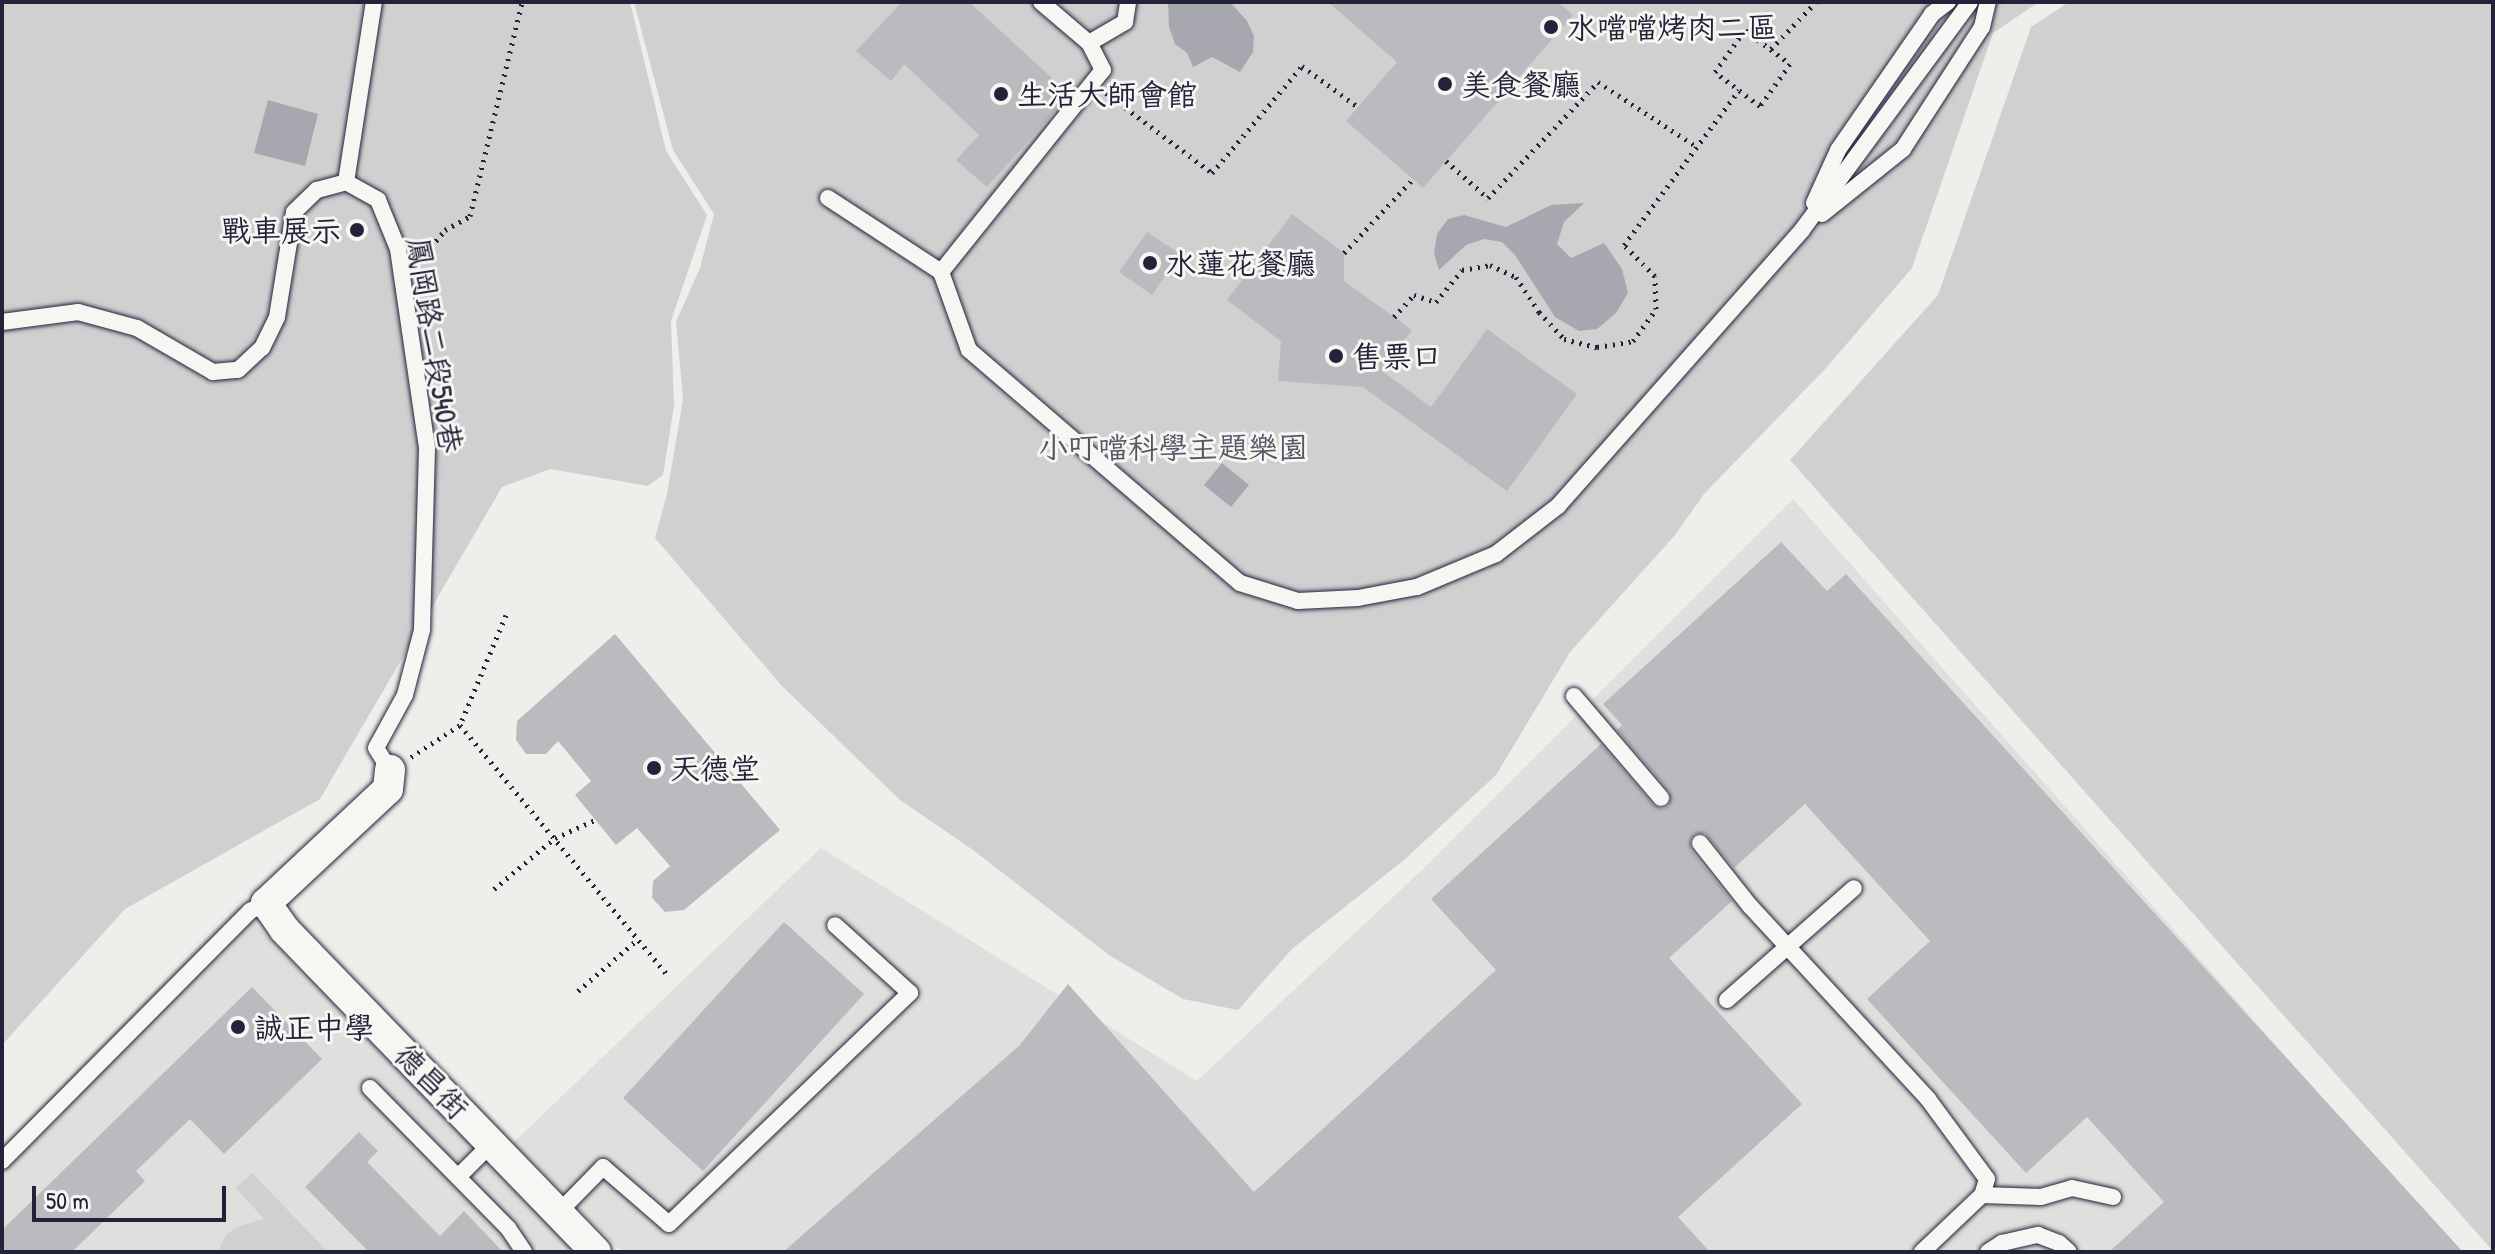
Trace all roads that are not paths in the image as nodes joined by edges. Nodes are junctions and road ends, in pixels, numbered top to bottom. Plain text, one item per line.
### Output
1 (374, 2) edge
2 (1041, 2) edge
3 (1128, 2) edge
4 (1948, 2) edge
5 (1970, 2) edge
6 (1988, 2) edge
7 (1089, 43) junction
8 (346, 182) junction
9 (828, 198) dead end
10 (1802, 230) junction
11 (941, 272) junction
12 (2, 322) edge
13 (1574, 696) dead end
14 (390, 770) joint
15 (1661, 798) dead end
16 (1700, 843) dead end
17 (1854, 888) dead end
18 (266, 903) junction
19 (835, 925) dead end
20 (1789, 945) junction
21 (1727, 1000) dead end
22 (370, 1088) dead end
23 (493, 1142) junction
24 (2, 1161) edge
25 (458, 1177) junction
26 (1982, 1195) junction
27 (2113, 1197) dead end
28 (559, 1212) junction
29 (524, 1252) edge
30 (596, 1252) edge
31 (1922, 1252) edge
32 (1988, 1252) edge
33 (2069, 1252) edge

1 - 8 lane
2 - 7 lane
3 - 7 lane
4 - 10 lane
5 - 10 lane
6 - 10 lane
7 - 11 lane
8 - 12 lane
8 - 14 lane, 鳳岡路二段540巷
9 - 11 lane
10 - 11 lane
13 - 15 lane
14 - 18 street
16 - 20 lane
17 - 20 lane
18 - 23 street, 德昌街
18 - 24 lane
19 - 28 lane
20 - 21 lane
20 - 26 lane
22 - 25 lane
23 - 25 lane
23 - 28 street, 德昌街
25 - 29 lane
26 - 27 lane
26 - 31 lane
28 - 30 street, 德昌街
32 - 33 lane

